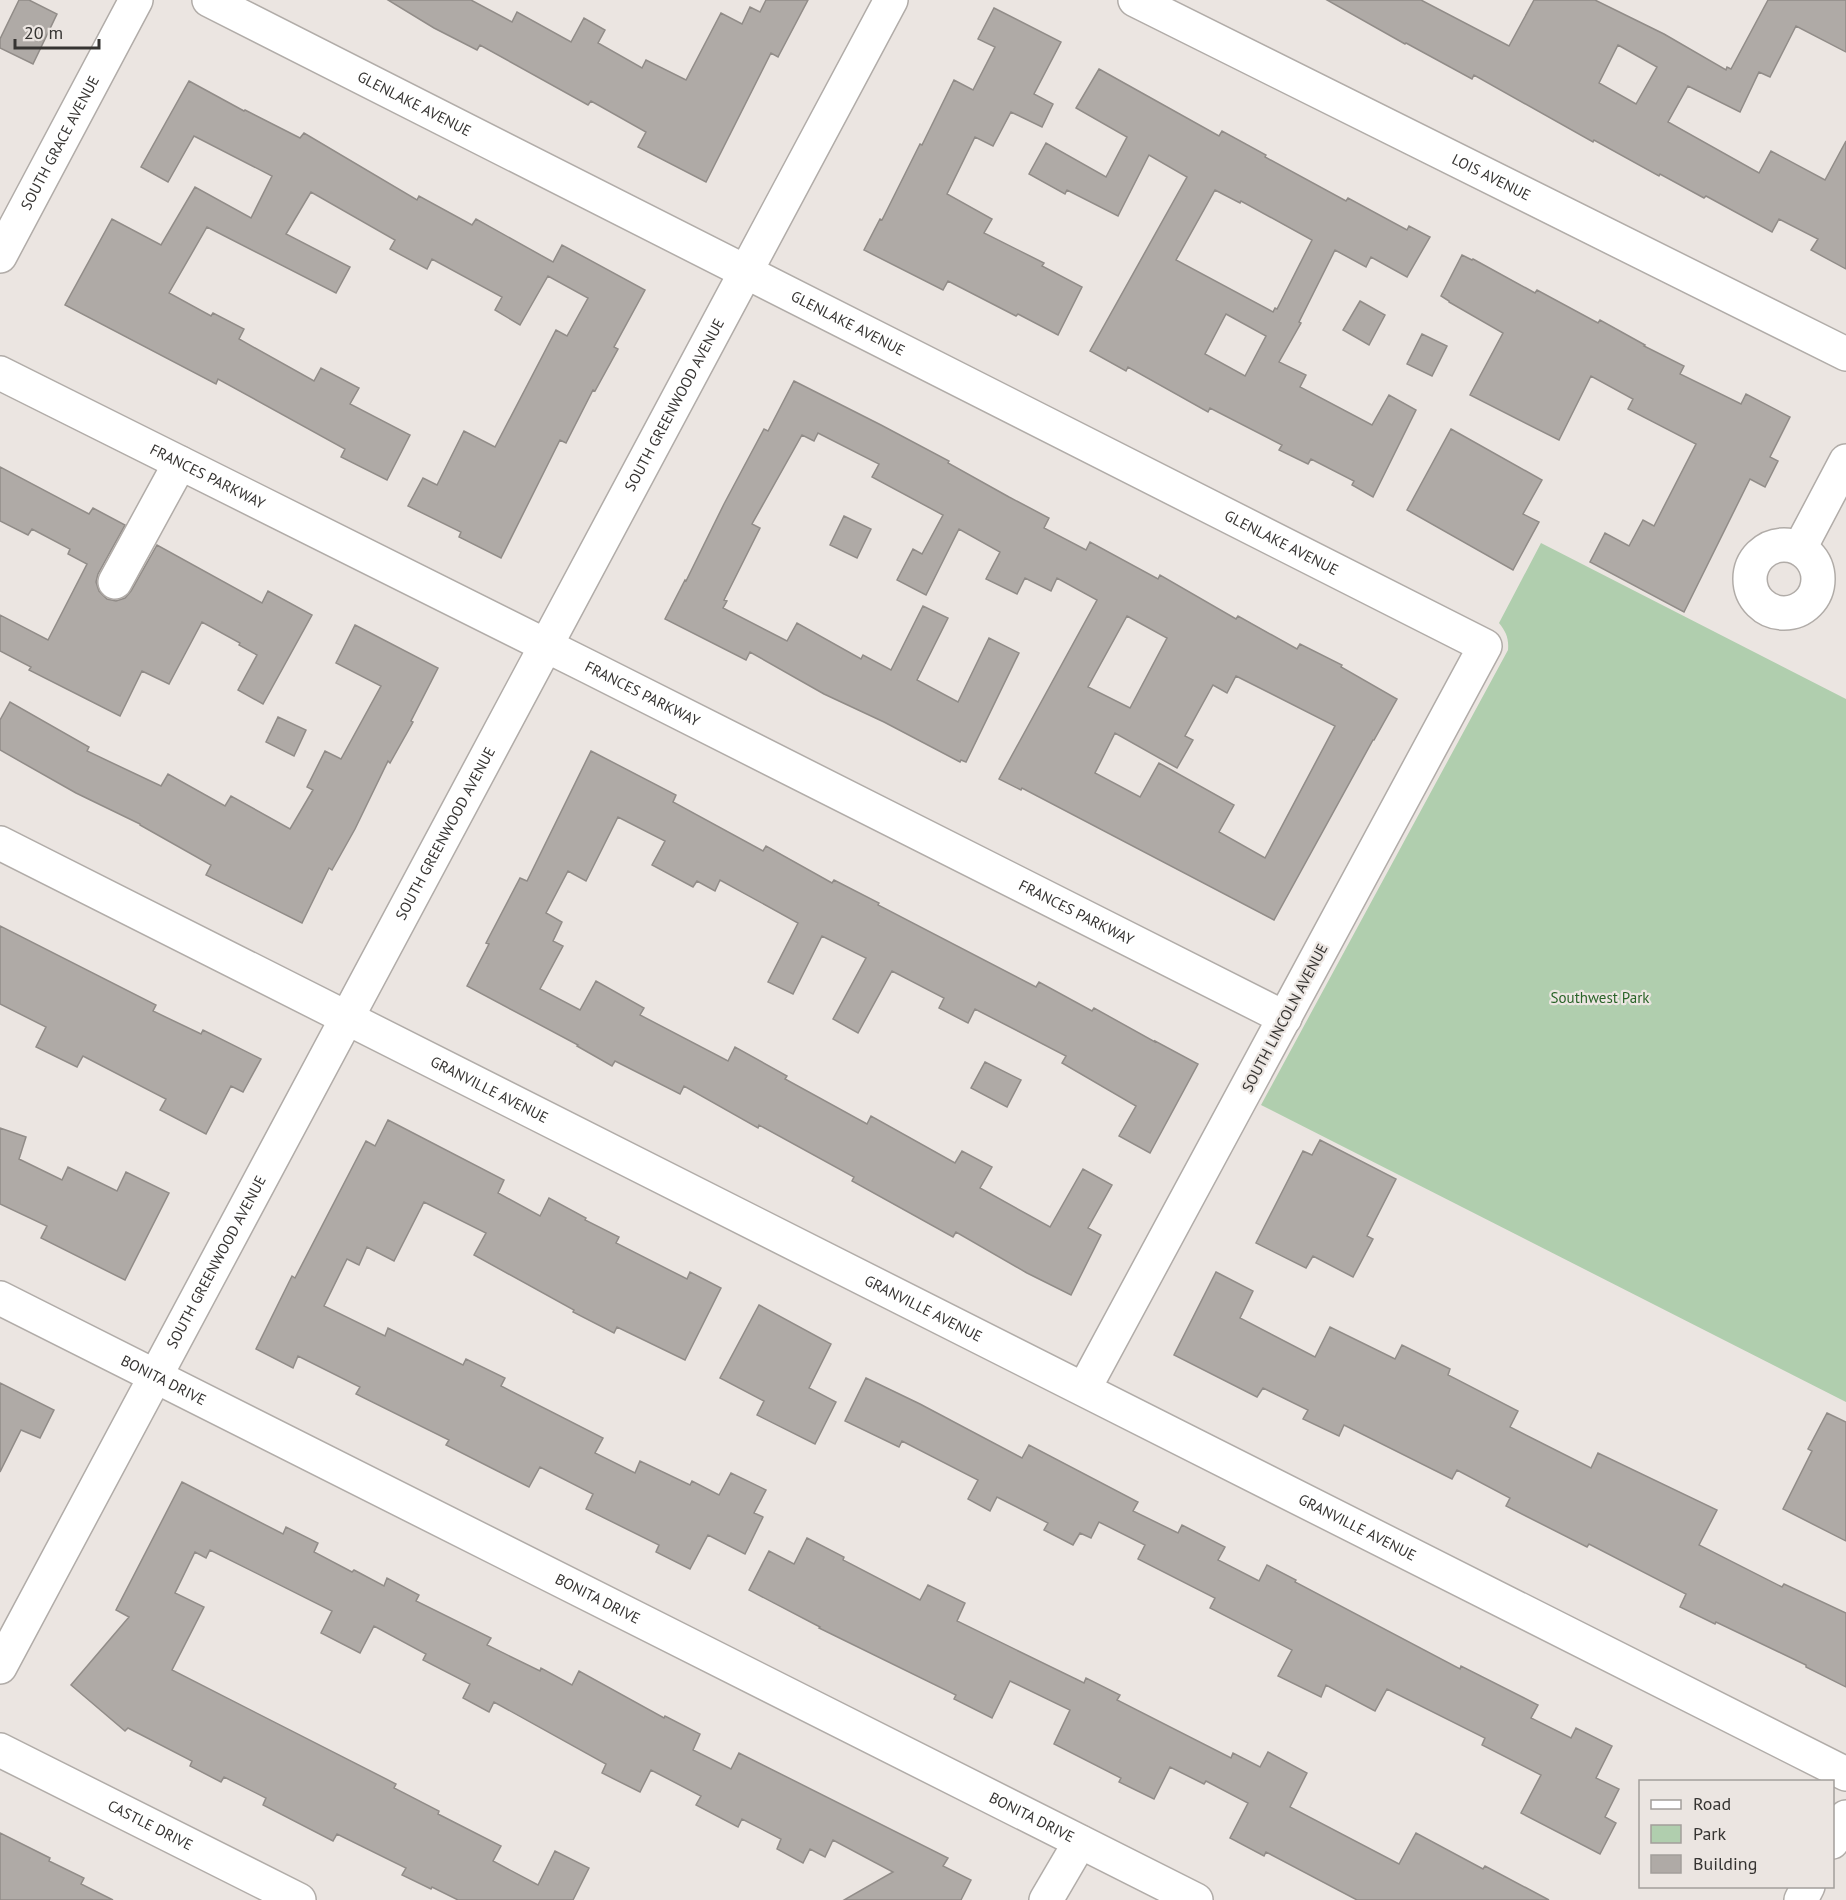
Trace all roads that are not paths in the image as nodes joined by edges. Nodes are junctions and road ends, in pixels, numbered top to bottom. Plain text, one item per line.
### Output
1 (135, 0) edge
2 (209, 0) edge
3 (891, 0) edge
4 (1135, 0) edge
5 (0, 256) edge
6 (746, 271) junction
7 (1846, 354) edge
8 (0, 373) edge
9 (1846, 461) edge
10 (180, 463) junction
11 (1800, 548) dead end
12 (115, 582) dead end
13 (546, 645) junction
14 (1485, 646) joint
15 (0, 843) edge
16 (347, 1017) junction
17 (1285, 1018) junction
18 (0, 1298) edge
19 (155, 1376) junction
20 (1084, 1389) junction
21 (0, 1667) edge
22 (0, 1750) edge
23 (1846, 1774) edge
24 (1846, 1817) edge
25 (1834, 1840) edge
26 (1080, 1842) junction
27 (299, 1900) edge
28 (1046, 1900) edge
29 (1196, 1900) edge

1 - 5 street, SOUTH GRACE AVENUE
2 - 6 street, GLENLAKE AVENUE
3 - 6 street, SOUTH GREENWOOD AVENUE
4 - 7 street, LOIS AVENUE
6 - 13 street, SOUTH GREENWOOD AVENUE
6 - 14 street, GLENLAKE AVENUE
8 - 10 street, FRANCES PARKWAY
9 - 11 street
10 - 12 street
10 - 13 street, FRANCES PARKWAY
13 - 16 street, SOUTH GREENWOOD AVENUE
13 - 17 street, FRANCES PARKWAY
14 - 17 street, SOUTH LINCOLN AVENUE
15 - 16 street, GRANVILLE AVENUE
16 - 19 street, SOUTH GREENWOOD AVENUE
16 - 20 street, GRANVILLE AVENUE
17 - 20 street, SOUTH LINCOLN AVENUE
18 - 19 street, BONITA DRIVE
19 - 21 street, SOUTH GREENWOOD AVENUE
19 - 26 street, BONITA DRIVE
20 - 23 street, GRANVILLE AVENUE
22 - 27 street, CASTLE DRIVE
24 - 25 street
26 - 28 street
26 - 29 street, BONITA DRIVE

